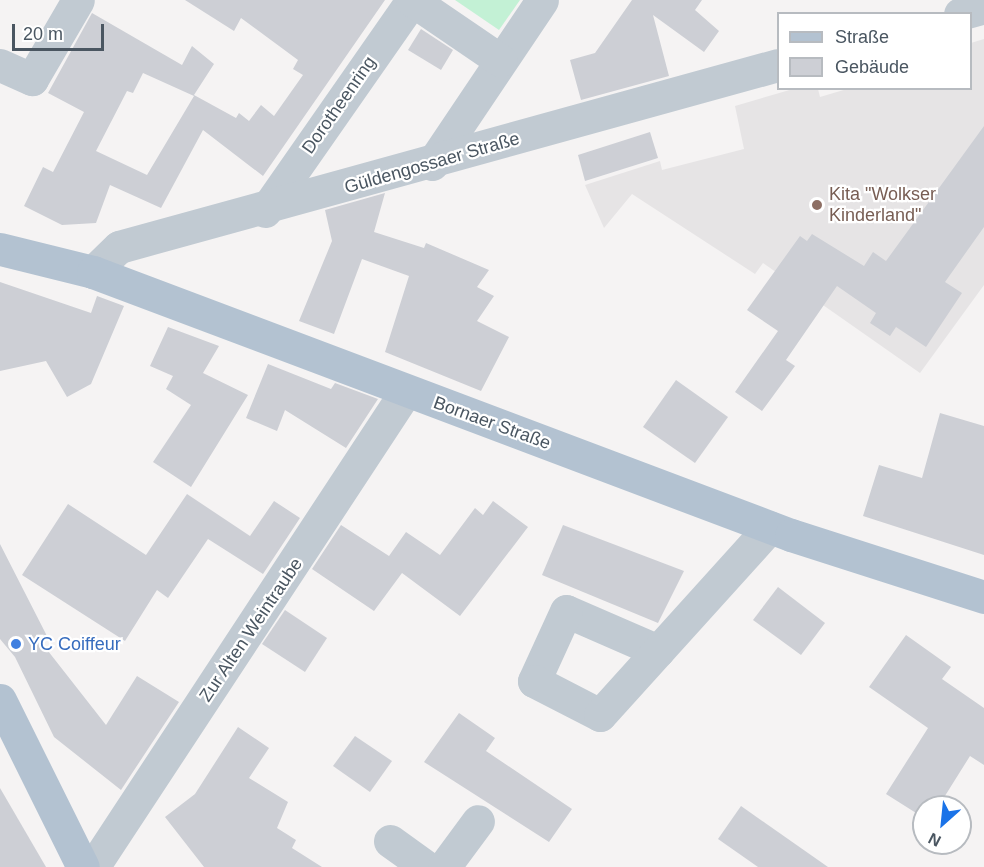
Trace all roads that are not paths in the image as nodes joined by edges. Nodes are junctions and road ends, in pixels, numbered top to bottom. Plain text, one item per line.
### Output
1 (78, 0) edge
2 (412, 0) edge
3 (542, 0) edge
4 (984, 7) edge
5 (967, 12) edge
6 (500, 60) junction
7 (0, 65) edge
8 (777, 65) edge
9 (432, 164) junction
10 (266, 210) junction
11 (0, 249) edge
12 (93, 272) junction
13 (406, 391) junction
14 (770, 527) junction
15 (984, 597) edge
16 (658, 651) dead end
17 (0, 700) edge
18 (478, 821) dead end
19 (390, 842) dead end
20 (83, 867) edge
21 (93, 867) edge
22 (426, 867) edge
23 (444, 867) edge

1 - 7 street
2 - 6 street
2 - 10 street, Dorotheenring
3 - 6 street
4 - 5 street
6 - 9 street
8 - 9 street, Güldengossaer Straße
9 - 10 street, Güldengossaer Straße
10 - 12 street, Güldengossaer Straße
11 - 12 main road, Bornaer Straße
12 - 13 main road, Bornaer Straße
13 - 14 main road, Bornaer Straße
13 - 21 street, Zur Alten Weintraube
14 - 15 main road, Bornaer Straße
14 - 16 street
17 - 20 main road
18 - 23 street
19 - 22 street

